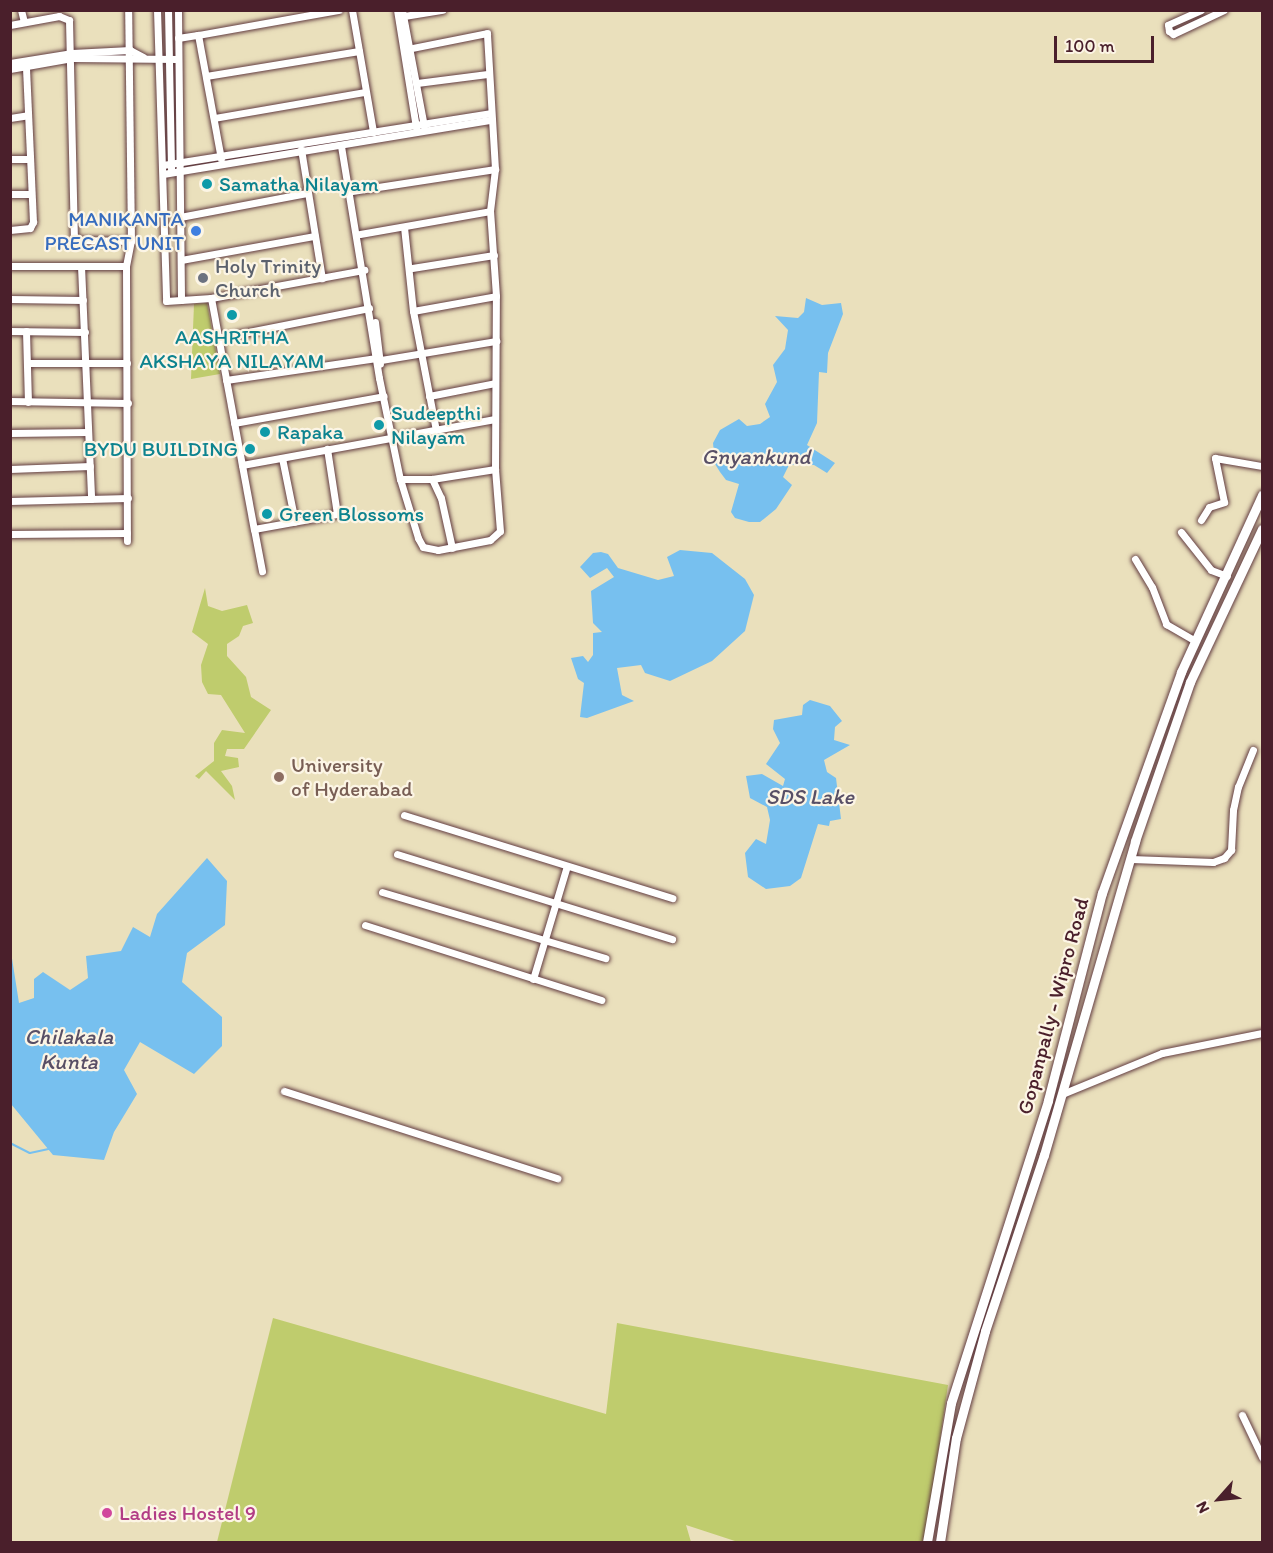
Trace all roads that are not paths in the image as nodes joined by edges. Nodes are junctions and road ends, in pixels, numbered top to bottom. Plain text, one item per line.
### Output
1 (21, 10) edge
2 (128, 10) edge
3 (157, 10) edge
4 (168, 10) edge
5 (178, 10) edge
6 (339, 10) edge
7 (352, 10) edge
8 (397, 10) edge
9 (443, 10) edge
10 (1201, 10) edge
11 (1224, 10) edge
12 (403, 13) edge
13 (24, 22) junction
14 (10, 25) edge
15 (198, 35) junction
16 (178, 38) junction
17 (412, 48) junction
18 (359, 51) junction
19 (130, 54) junction
20 (72, 55) junction
21 (158, 57) junction
22 (168, 58) junction
23 (177, 59) junction
24 (10, 63) edge
25 (26, 66) junction
26 (10, 69) edge
27 (487, 74) junction
28 (206, 76) junction
29 (417, 83) junction
30 (365, 92) junction
31 (28, 115) junction
32 (490, 116) junction
33 (10, 118) edge
34 (214, 118) junction
35 (420, 128) junction
36 (373, 132) junction
37 (344, 137) junction
38 (300, 144) junction
39 (344, 146) junction
40 (302, 153) junction
41 (10, 159) edge
42 (29, 159) junction
43 (221, 159) junction
44 (495, 169) junction
45 (172, 170) junction
46 (352, 191) junction
47 (307, 193) junction
48 (10, 194) edge
49 (30, 194) junction
50 (490, 210) junction
51 (180, 217) junction
52 (404, 227) junction
53 (10, 230) edge
54 (360, 234) junction
55 (315, 236) junction
56 (131, 242) junction
57 (494, 255) junction
58 (181, 260) junction
59 (10, 266) edge
60 (81, 266) junction
61 (126, 266) junction
62 (412, 268) junction
63 (363, 270) junction
64 (322, 278) junction
65 (496, 296) junction
66 (211, 298) junction
67 (10, 299) edge
68 (83, 300) junction
69 (181, 300) junction
70 (369, 308) junction
71 (413, 311) junction
72 (10, 331) edge
73 (26, 331) junction
74 (85, 332) junction
75 (218, 338) junction
76 (496, 341) junction
77 (422, 353) junction
78 (378, 359) junction
79 (27, 363) junction
80 (127, 363) junction
81 (86, 365) junction
82 (226, 380) junction
83 (495, 383) junction
84 (384, 396) junction
85 (429, 396) junction
86 (10, 401) edge
87 (28, 402) junction
88 (128, 403) junction
89 (87, 404) junction
90 (495, 419) junction
91 (234, 423) junction
92 (436, 430) junction
93 (88, 432) junction
94 (10, 433) edge
95 (393, 438) junction
96 (327, 449) junction
97 (282, 458) junction
98 (242, 465) junction
99 (90, 466) junction
100 (1263, 466) edge
101 (10, 469) edge
102 (495, 469) junction
103 (400, 479) junction
104 (432, 479) junction
105 (1263, 495) edge
106 (128, 498) junction
107 (91, 499) junction
108 (10, 501) edge
109 (1201, 520) dead end
110 (295, 522) junction
111 (254, 529) junction
112 (1263, 529) edge
113 (1181, 532) dead end
114 (10, 534) edge
115 (452, 548) junction
116 (1135, 559) dead end
117 (262, 571) dead end
118 (1227, 576) junction
119 (1194, 641) junction
120 (1253, 750) dead end
121 (404, 815) dead end
122 (1121, 840) junction
123 (1135, 841) junction
124 (397, 854) dead end
125 (1131, 859) junction
126 (567, 866) junction
127 (382, 892) dead end
128 (672, 898) dead end
129 (556, 903) junction
130 (365, 925) dead end
131 (672, 939) dead end
132 (544, 940) junction
133 (605, 958) dead end
134 (533, 979) junction
135 (601, 1000) dead end
136 (1263, 1033) edge
137 (284, 1091) dead end
138 (1062, 1094) junction
139 (557, 1178) dead end
140 (1242, 1415) dead end
141 (948, 1421) junction
142 (961, 1425) junction
143 (1263, 1457) edge
144 (927, 1542) edge
145 (940, 1542) edge

1 - 13 street
2 - 19 street
3 - 21 street
4 - 22 street
5 - 16 street
6 - 15 street
7 - 18 street
8 - 35 street
9 - 12 street
10 - 11 street
12 - 17 street
13 - 14 street
13 - 20 street
15 - 16 street
15 - 28 street
16 - 23 street
17 - 27 street
17 - 29 street
18 - 28 street
18 - 30 street
19 - 20 street
19 - 21 street
19 - 56 street
20 - 24 street
20 - 25 street
20 - 56 street
21 - 22 street
21 - 45 street
22 - 23 street
22 - 45 street
23 - 45 street
25 - 26 street
25 - 31 street
27 - 29 street
27 - 32 street
28 - 34 street
29 - 35 street
30 - 34 street
30 - 36 street
31 - 33 street
31 - 42 street
32 - 35 street
32 - 44 street
34 - 43 street
35 - 36 street
35 - 39 street
36 - 37 street
37 - 38 street
37 - 39 street
38 - 40 street
38 - 43 street
39 - 40 street
39 - 46 street
39 - 63 street
40 - 45 street
40 - 47 street
41 - 42 street
42 - 49 street
43 - 45 street
44 - 46 street
44 - 50 street
45 - 51 street
45 - 69 street
46 - 54 street
47 - 51 street
47 - 55 street
48 - 49 street
49 - 53 street
50 - 52 street
50 - 57 street
51 - 58 street
52 - 54 street
52 - 62 street
54 - 63 street
55 - 58 street
55 - 64 street
56 - 61 street
57 - 62 street
57 - 65 street
58 - 69 street
59 - 60 street
60 - 61 street
60 - 68 street
61 - 80 street
62 - 71 street
63 - 64 street
63 - 70 street
63 - 78 street
64 - 66 street
65 - 71 street
65 - 76 street
66 - 69 street
66 - 75 street
67 - 68 street
68 - 74 street
70 - 75 street
70 - 78 street
71 - 77 street
72 - 73 street
73 - 74 street
73 - 79 street
74 - 81 street
75 - 82 street
76 - 77 street
76 - 83 street
77 - 78 street
77 - 85 street
78 - 82 street
78 - 84 street
79 - 81 street
79 - 87 street
80 - 81 street
80 - 88 street
81 - 89 street
82 - 91 street
83 - 85 street
83 - 90 street
84 - 91 street
84 - 95 street
85 - 92 street
86 - 87 street
87 - 89 street
88 - 89 street
88 - 106 street
89 - 93 street
90 - 92 street
90 - 102 street
91 - 98 street
92 - 95 street
93 - 94 street
93 - 99 street
95 - 96 street
95 - 103 street
96 - 97 street
96 - 110 street
97 - 98 street
97 - 110 street
98 - 111 street
99 - 101 street
99 - 107 street
100 - 109 street
102 - 104 street
102 - 115 street
103 - 104 street
103 - 115 street
104 - 115 street
105 - 118 main road, Gopanpally - Wipro Road
106 - 107 street
106 - 114 street
107 - 108 street
110 - 111 street
111 - 117 street
112 - 123 main road, Gopanpally - Wipro Road
113 - 118 street
116 - 119 street
118 - 119 main road, Gopanpally - Wipro Road
119 - 122 main road, Gopanpally - Wipro Road
120 - 125 street
121 - 126 street
122 - 123 main road
122 - 141 main road, Gopanpally - Wipro Road
123 - 125 main road, Gopanpally - Wipro Road
124 - 129 street
125 - 138 main road, Gopanpally - Wipro Road
126 - 128 street
126 - 129 street
127 - 132 street
129 - 131 street
129 - 132 street
130 - 134 street
132 - 133 street
132 - 134 street
134 - 135 street
136 - 138 street
137 - 139 street
138 - 142 main road, Gopanpally - Wipro Road
140 - 143 street
141 - 142 main road
141 - 144 main road, Gopanpally - Wipro Road
142 - 145 main road, Gopanpally - Wipro Road

